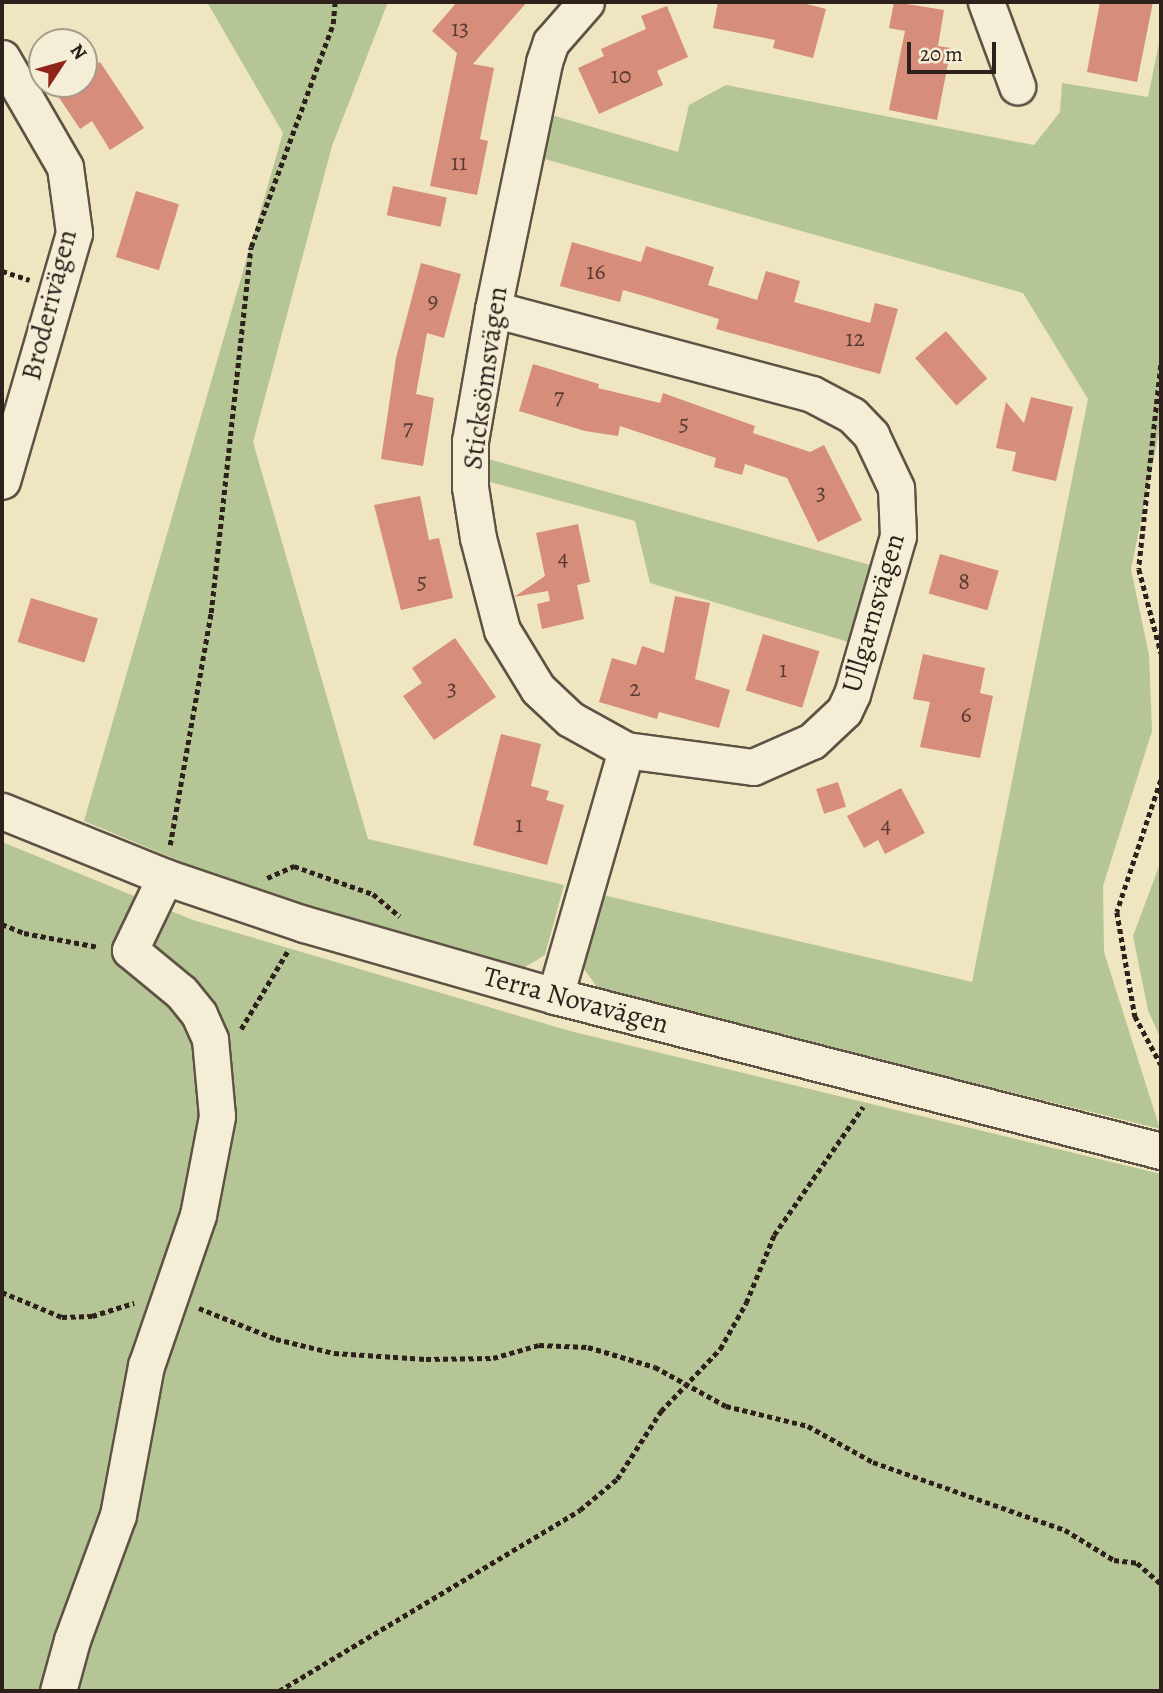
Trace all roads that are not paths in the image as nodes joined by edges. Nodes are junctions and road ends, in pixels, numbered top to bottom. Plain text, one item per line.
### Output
1 (586, 2) edge
2 (986, 2) edge
3 (2, 58) edge
4 (1017, 86) dead end
5 (493, 309) junction
6 (2, 481) edge
7 (626, 750) junction
8 (2, 811) edge
9 (165, 877) junction
10 (555, 996) junction
11 (1161, 1151) edge
12 (58, 1691) edge

1 - 5 street, Sticksömsvägen
2 - 4 street
3 - 6 street, Broderivägen
5 - 7 street, Sticksömsvägen
5 - 7 street, Ullgarnsvägen
7 - 10 street
8 - 9 street, Terra Novavägen
9 - 10 street, Terra Novavägen
9 - 12 street
10 - 11 street, Terra Novavägen

